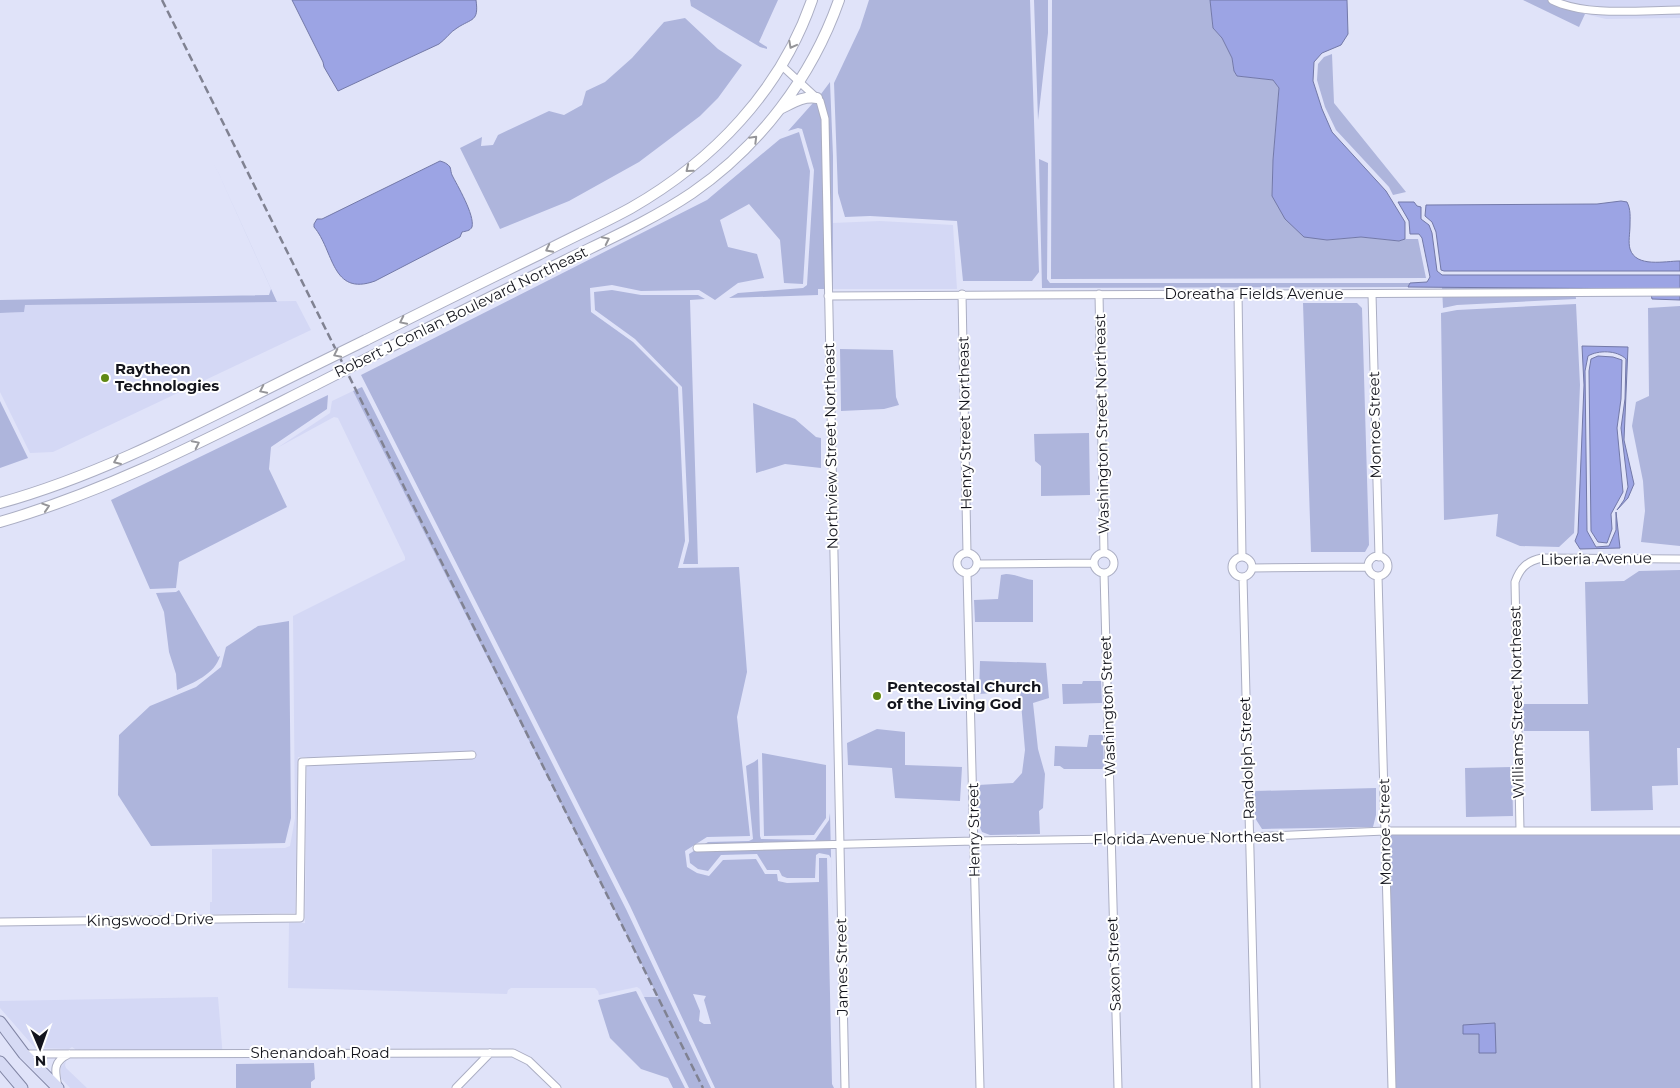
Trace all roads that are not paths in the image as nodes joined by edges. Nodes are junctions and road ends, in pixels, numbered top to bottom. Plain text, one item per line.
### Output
1 (812, 0) edge
2 (839, 0) edge
3 (1552, 0) edge
4 (1680, 10) edge
5 (782, 65) junction
6 (800, 80) junction
7 (817, 98) junction
8 (779, 110) junction
9 (1680, 292) edge
10 (962, 294) junction
11 (1099, 294) junction
12 (1238, 294) junction
13 (1372, 294) junction
14 (828, 296) junction
15 (0, 504) edge
16 (0, 522) edge
17 (967, 553) junction
18 (1104, 553) junction
19 (1242, 557) junction
20 (1379, 557) junction
21 (1680, 559) edge
22 (1094, 563) junction
23 (977, 564) junction
24 (1368, 567) junction
25 (1252, 568) junction
26 (967, 573) junction
27 (1104, 573) junction
28 (1518, 574) joint
29 (1378, 576) junction
30 (1243, 577) junction
31 (472, 755) dead end
32 (1520, 830) junction
33 (1385, 831) junction
34 (1680, 831) edge
35 (1249, 837) junction
36 (1111, 840) junction
37 (974, 841) junction
38 (839, 845) junction
39 (697, 848) dead end
40 (0, 922) edge
41 (0, 1022) edge
42 (490, 1053) junction
43 (24, 1054) junction
44 (70, 1054) junction
45 (0, 1062) edge
46 (22, 1088) edge
47 (58, 1088) edge
48 (456, 1088) edge
49 (557, 1088) edge
50 (845, 1088) edge
51 (980, 1088) edge
52 (1118, 1088) edge
53 (1256, 1088) edge
54 (1392, 1088) edge

1 -> 5 main road, Robert J Conlan Boulevard Northeast
2 - 6 main road, Robert J Conlan Boulevard Northeast
3 - 4 street
5 - 6 street, Northview Street Northeast
5 -> 15 main road, Robert J Conlan Boulevard Northeast, bridge
6 - 7 street, Northview Street Northeast
6 - 8 main road, Robert J Conlan Boulevard Northeast
7 - 8 main road
7 - 14 street, Northview Street Northeast
16 -> 8 main road, Robert J Conlan Boulevard Northeast, bridge
9 - 13 street, Doreatha Fields Avenue
10 - 11 street, Doreatha Fields Avenue
10 - 14 street, Doreatha Fields Avenue
10 - 17 street, Henry Street Northeast
11 - 12 street, Doreatha Fields Avenue
11 - 18 street, Washington Street Northeast
12 - 13 street, Doreatha Fields Avenue
12 - 19 street
13 - 20 street, Monroe Street
14 - 38 street, Northview Street Northeast
17 - 23 street
17 - 26 street
18 - 22 street
18 - 27 street
19 - 25 street
19 - 30 street
20 - 24 street
20 - 29 street
21 - 28 street, Liberia Avenue
22 - 23 street
22 - 27 street
23 - 26 street
24 - 25 street
24 - 29 street
25 - 30 street
26 - 37 street, Henry Street
27 - 36 street, Washington Street
28 - 32 street, Williams Street Northeast
29 - 33 street, Monroe Street
30 - 35 street, Randolph Street
31 - 40 street, Kingswood Drive
32 - 33 street, Florida Avenue Northeast
32 - 34 street, Florida Avenue Northeast
33 - 35 street, Florida Avenue Northeast
33 - 54 street, Monroe Street
35 - 36 street, Florida Avenue Northeast
35 - 53 street, Randolph Street
36 - 37 street, Florida Avenue Northeast
36 - 52 street, Saxon Street
37 - 38 street, Florida Avenue Northeast
37 - 51 street, Henry Street
38 - 39 street, Florida Avenue Northeast
38 - 50 street, James Street
41 - 43 main road
42 - 44 street, Shenandoah Road
42 - 48 street
42 - 49 street, Shenandoah Road
43 - 44 street, Shenandoah Road
43 - 47 main road
44 - 47 street
45 - 46 main road

